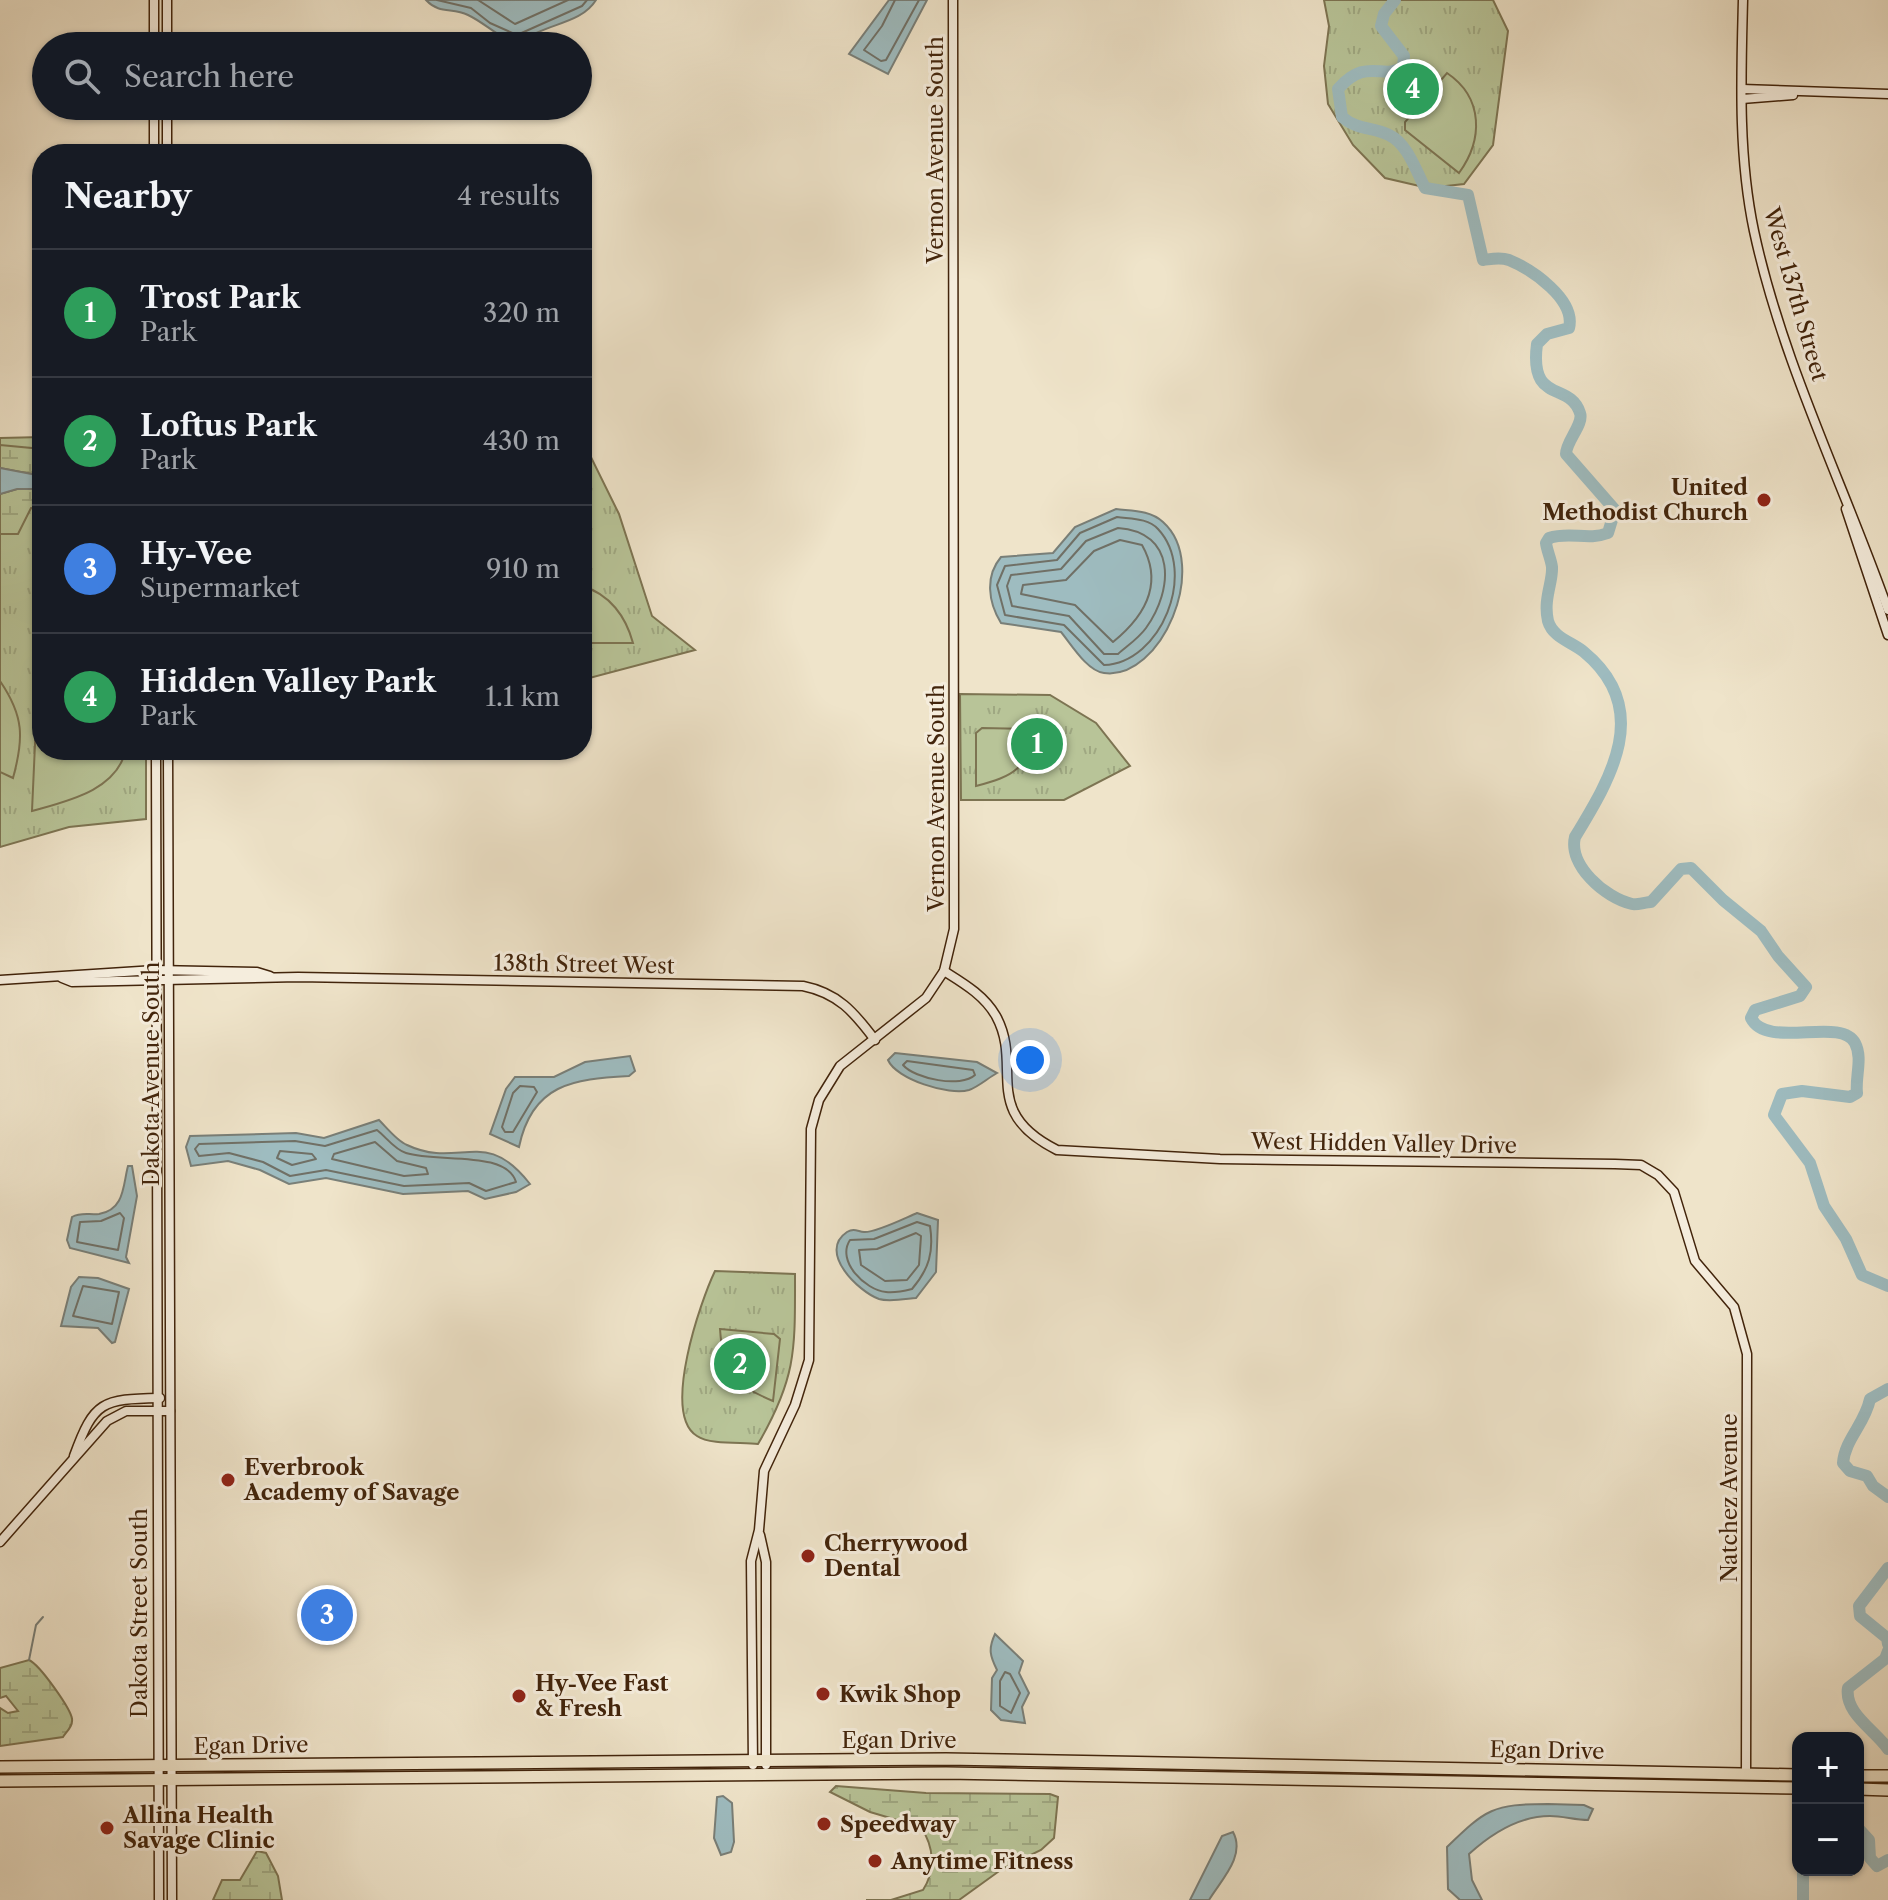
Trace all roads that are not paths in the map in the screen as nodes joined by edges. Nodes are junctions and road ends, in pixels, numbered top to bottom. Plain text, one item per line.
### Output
1 (154, 0) edge
2 (167, 0) edge
3 (953, 0) edge
4 (1743, 0) edge
5 (154, 32) edge
6 (167, 32) edge
7 (1742, 89) junction
8 (1801, 93) junction
9 (1888, 94) edge
10 (1742, 99) junction
11 (154, 120) edge
12 (167, 120) edge
13 (154, 144) edge
14 (167, 144) edge
15 (1844, 497) junction
16 (1888, 610) edge
17 (1888, 635) edge
18 (156, 760) edge
19 (168, 760) edge
20 (155, 970) junction
21 (168, 971) junction
22 (944, 971) junction
23 (272, 977) junction
24 (62, 978) junction
25 (0, 980) edge
26 (155, 982) junction
27 (168, 982) junction
28 (875, 1040) junction
29 (1687, 1240) joint
30 (156, 1325) joint
31 (156, 1398) junction
32 (170, 1398) junction
33 (156, 1410) junction
34 (170, 1411) junction
35 (74, 1457) junction
36 (759, 1530) junction
37 (0, 1542) edge
38 (753, 1761) junction
39 (766, 1761) junction
40 (454, 1764) junction
41 (0, 1767) edge
42 (158, 1767) junction
43 (171, 1767) junction
44 (1746, 1774) junction
45 (753, 1775) junction
46 (766, 1775) junction
47 (1792, 1775) edge
48 (1864, 1776) edge
49 (1888, 1776) edge
50 (454, 1778) junction
51 (0, 1781) edge
52 (158, 1781) junction
53 (172, 1781) junction
54 (1792, 1788) edge
55 (1864, 1789) edge
56 (1888, 1790) edge
57 (159, 1900) edge
58 (172, 1900) edge

1 - 5 street
2 - 6 street
3 - 22 street, Vernon Avenue South
4 - 7 street, West 137th Street
7 - 8 street
7 - 10 street, West 137th Street
8 - 9 street
8 - 10 street
10 - 15 street, West 137th Street
11 - 13 street
12 - 14 street
15 - 16 street
15 - 17 street
18 - 20 street, Dakota Avenue South
19 - 21 street, Dakota Avenue South
20 - 21 street
20 - 24 street
20 - 26 street, Dakota Avenue South
21 - 23 street
21 - 27 street, Dakota Avenue South
22 - 28 street, Vernon Avenue South
22 - 29 street, West Hidden Valley Drive
23 - 27 street
23 - 28 street, 138th Street West
24 - 25 street
24 - 26 street
26 - 27 street
26 - 30 street, Dakota Avenue South
27 - 32 street, Dakota Avenue South
28 - 36 street, Vernon Avenue South
29 - 44 street, Natchez Avenue
30 - 31 street, Dakota Street South
31 - 32 street
31 - 33 street, Dakota Street South
31 - 35 street
32 - 34 street, Dakota Street South
33 - 34 street
33 - 35 street
33 - 42 street, Dakota Street South
34 - 43 street, Dakota Street South
35 - 37 street
36 - 38 street, Vernon Avenue South
36 - 39 street, Vernon Avenue South
38 - 39 highway, Egan Drive
38 - 40 highway, Egan Drive
38 - 45 street, Vernon Avenue South
39 - 44 highway, Egan Drive
39 - 46 street, Vernon Avenue South
40 - 43 highway, Egan Drive
40 - 50 highway
41 - 42 highway, Egan Drive
42 - 43 highway, Egan Drive
42 - 52 street, Dakota Street South
43 - 53 street, Dakota Street South
44 - 47 highway, Egan Drive
45 - 46 highway, Egan Drive
45 - 50 highway, Egan Drive
46 - 54 highway, Egan Drive
48 - 49 highway
50 - 53 highway, Egan Drive
51 - 52 highway, Egan Drive
52 - 53 highway, Egan Drive
52 - 57 street, Dakota Street South
53 - 58 street, Dakota Street South
55 - 56 highway

